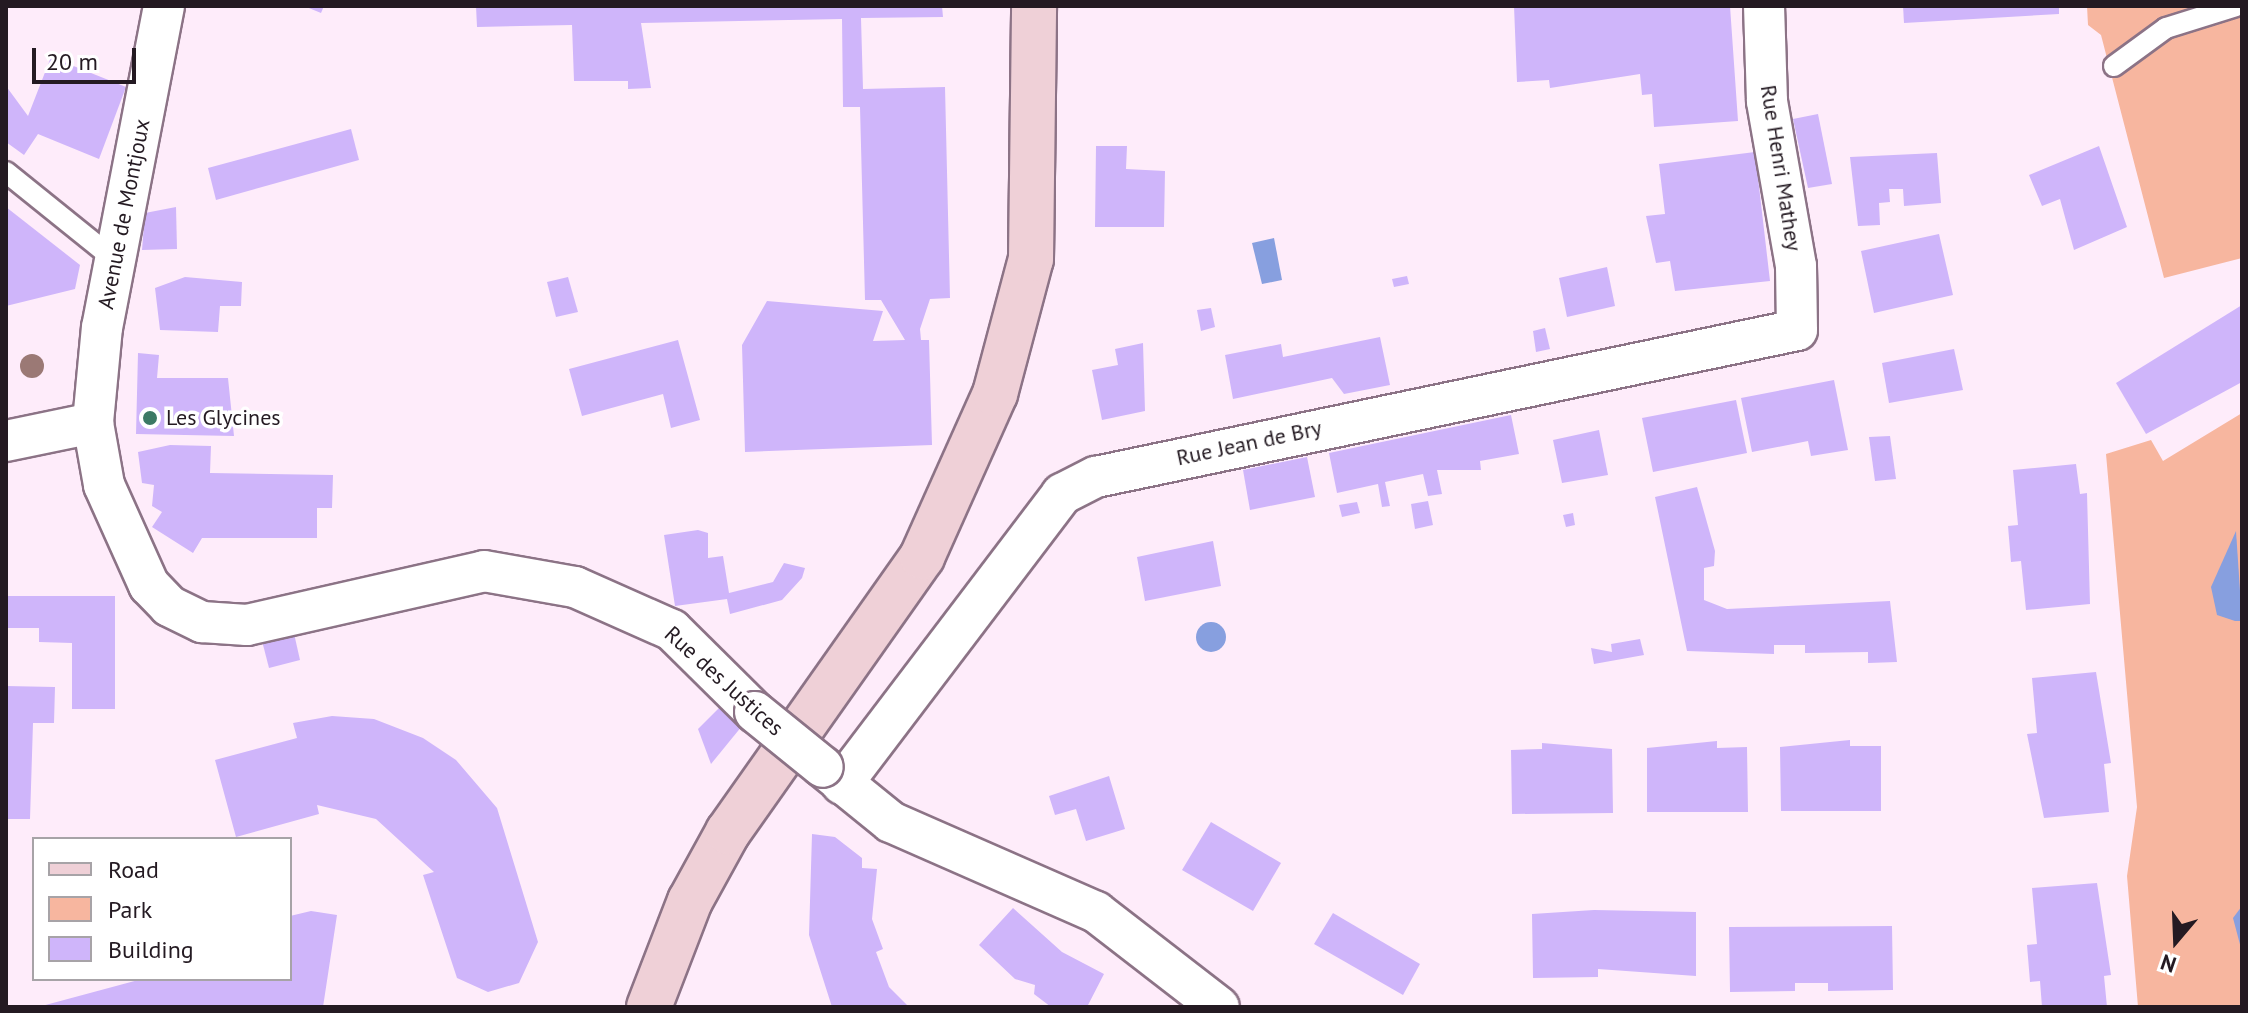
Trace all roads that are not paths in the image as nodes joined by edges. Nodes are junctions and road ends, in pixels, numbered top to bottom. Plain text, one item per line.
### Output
1 (164, 6) edge
2 (1034, 6) edge
3 (1764, 6) edge
4 (2236, 6) edge
5 (2114, 66) dead end
6 (6, 172) edge
7 (114, 259) junction
8 (1797, 330) joint
9 (93, 423) junction
10 (6, 441) edge
11 (832, 776) junction
12 (649, 1007) edge
13 (1219, 1007) edge

1 - 7 street, Avenue de Montjoux
2 - 12 street
3 - 8 street, Rue Henri Mathey
4 - 5 lane
6 - 7 lane
7 - 9 street, Avenue de Montjoux
8 - 11 street, Rue Jean de Bry
9 - 10 street
9 - 11 street, Rue des Justices, bridge
11 - 13 street, Rue des Justices

